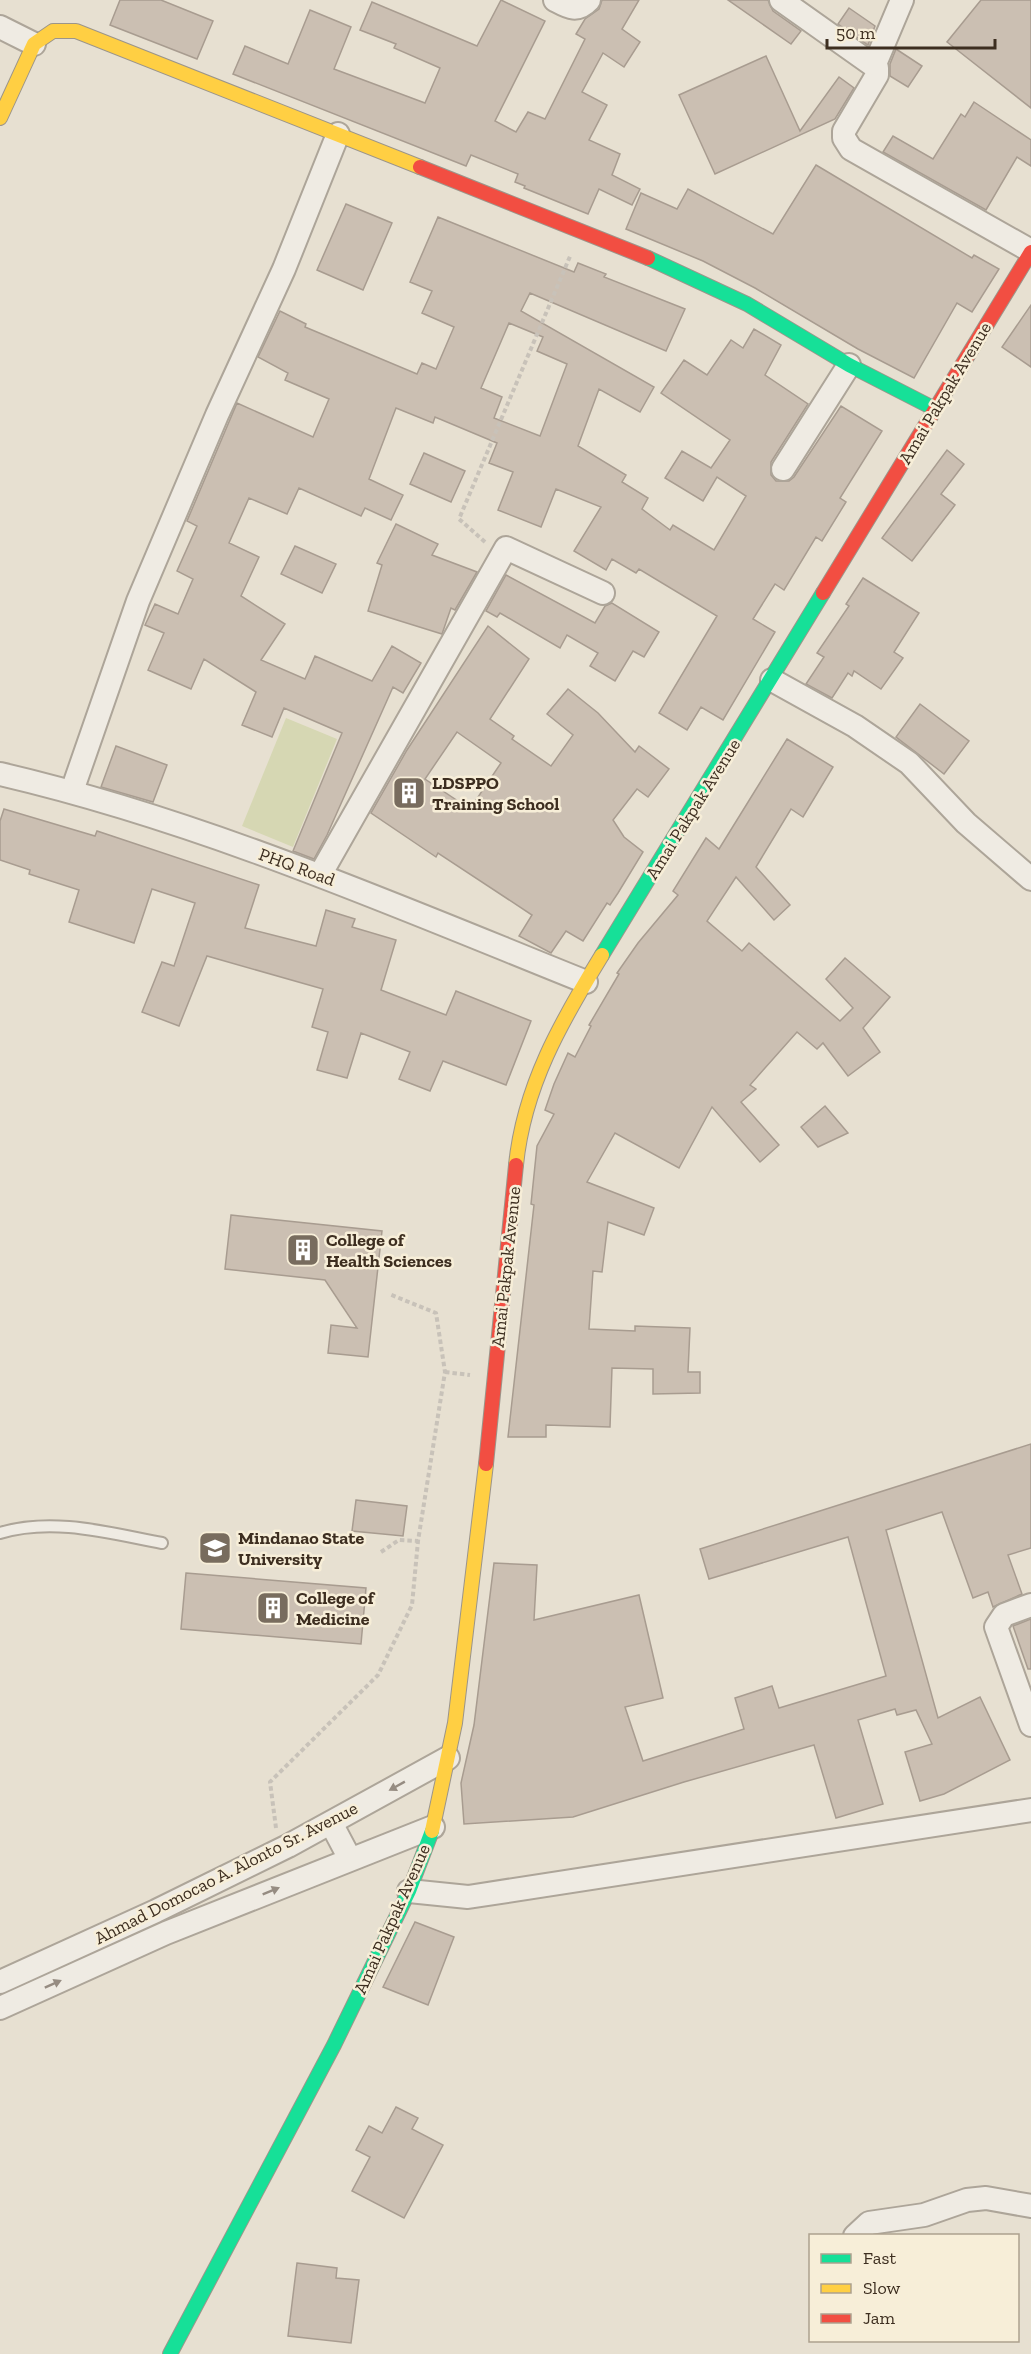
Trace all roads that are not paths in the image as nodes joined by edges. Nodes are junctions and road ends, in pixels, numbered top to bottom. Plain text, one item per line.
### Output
1 (555, 0) edge
2 (589, 0) edge
3 (781, 0) edge
4 (902, 0) edge
5 (0, 27) edge
6 (34, 44) junction
7 (874, 64) junction
8 (0, 118) edge
9 (338, 134) junction
10 (1031, 251) edge
11 (849, 365) junction
12 (936, 409) junction
13 (783, 469) dead end
14 (603, 593) dead end
15 (772, 680) junction
16 (0, 774) edge
17 (72, 791) junction
18 (320, 875) junction
19 (1031, 879) edge
20 (586, 982) junction
21 (0, 1533) edge
22 (162, 1543) dead end
23 (1031, 1605) edge
24 (1031, 1725) edge
25 (448, 1758) junction
26 (1031, 1810) edge
27 (331, 1823) junction
28 (433, 1827) junction
29 (350, 1859) junction
30 (225, 1877) junction
31 (409, 1891) junction
32 (239, 1903) junction
33 (0, 1982) edge
34 (0, 2008) edge
35 (1031, 2206) edge
36 (856, 2234) edge
37 (170, 2354) edge

1 - 2 street
3 - 7 street
4 - 7 street
5 - 6 street
6 - 8 main road
6 - 9 main road
7 - 10 street
9 - 11 main road
9 - 17 street
10 - 12 main road, Amai Pakpak Avenue
11 - 12 main road
11 - 13 street
12 - 15 main road, Amai Pakpak Avenue
14 - 18 street
15 - 19 street
15 - 20 main road, Amai Pakpak Avenue
16 - 17 street, PHQ Road
17 - 18 street, PHQ Road
18 - 20 street, PHQ Road
20 - 25 main road, Amai Pakpak Avenue
21 - 22 lane
23 - 24 street
25 -> 27 street, Ahmad Domocao A. Alonto Sr. Avenue
25 - 28 main road, Amai Pakpak Avenue
26 - 31 street
27 - 29 street
27 - 30 street, Ahmad Domocao A. Alonto Sr. Avenue
28 - 29 street, Ahmad Domocao A. Alonto Sr. Avenue
28 - 31 main road, Amai Pakpak Avenue
32 -> 29 street, Ahmad Domocao A. Alonto Sr. Avenue
30 - 32 street
30 - 33 street, Ahmad Domocao A. Alonto Sr. Avenue
31 - 37 main road, Amai Pakpak Avenue
34 -> 32 street, Ahmad Domocao A. Alonto Sr. Avenue
35 - 36 street

